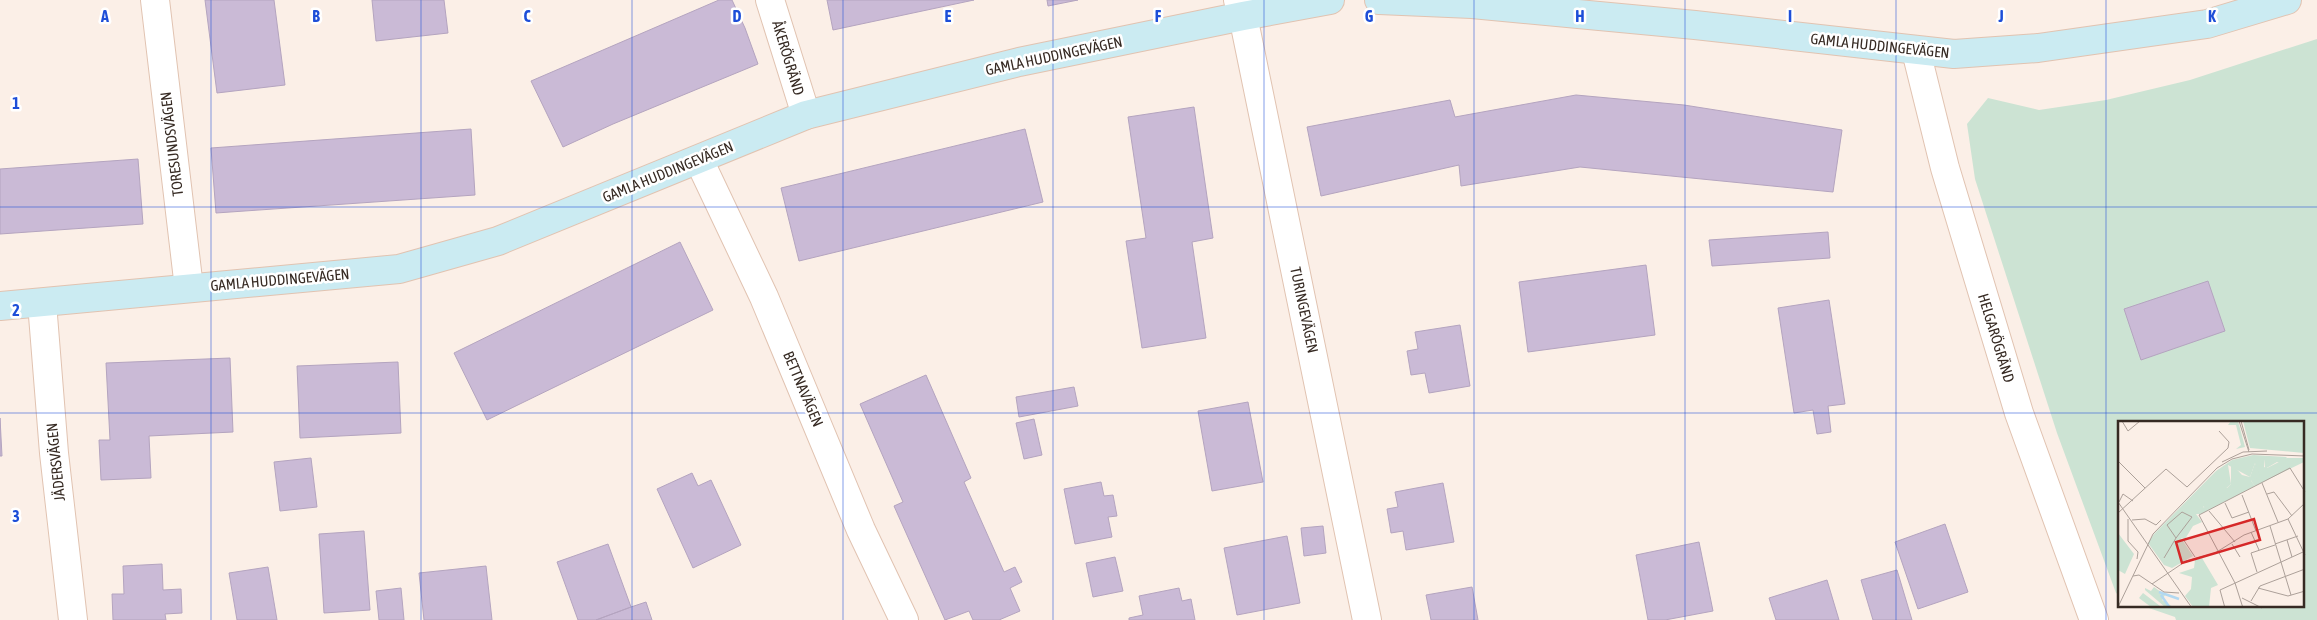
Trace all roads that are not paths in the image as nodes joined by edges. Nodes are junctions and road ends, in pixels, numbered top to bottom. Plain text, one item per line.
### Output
1 (155, 0) edge
2 (770, 0) edge
3 (1330, 0) edge
4 (1379, 0) edge
5 (2287, 0) edge
6 (1240, 8) edge
7 (1916, 51) junction
8 (806, 115) junction
9 (699, 160) junction
10 (189, 288) junction
11 (42, 303) junction
12 (0, 306) edge
13 (73, 620) edge
14 (904, 620) edge
15 (1367, 620) edge
16 (2094, 620) edge

1 - 10 street, TORESUNDSVÄGEN
2 - 8 street, ÅKERÖGRÄND
3 - 6 street, GAMLA HUDDINGEVÄGEN
4 - 7 street, GAMLA HUDDINGEVÄGEN
5 - 7 street, GAMLA HUDDINGEVÄGEN
6 - 8 street, GAMLA HUDDINGEVÄGEN
6 - 15 street, TURINGEVÄGEN
7 - 16 street, HELGARÖGRÄND
8 - 9 street, GAMLA HUDDINGEVÄGEN
9 - 10 street, GAMLA HUDDINGEVÄGEN
9 - 14 street, BETTNAVÄGEN
10 - 11 street, GAMLA HUDDINGEVÄGEN
11 - 12 street, GAMLA HUDDINGEVÄGEN
11 - 13 street, JÄDERSVÄGEN

